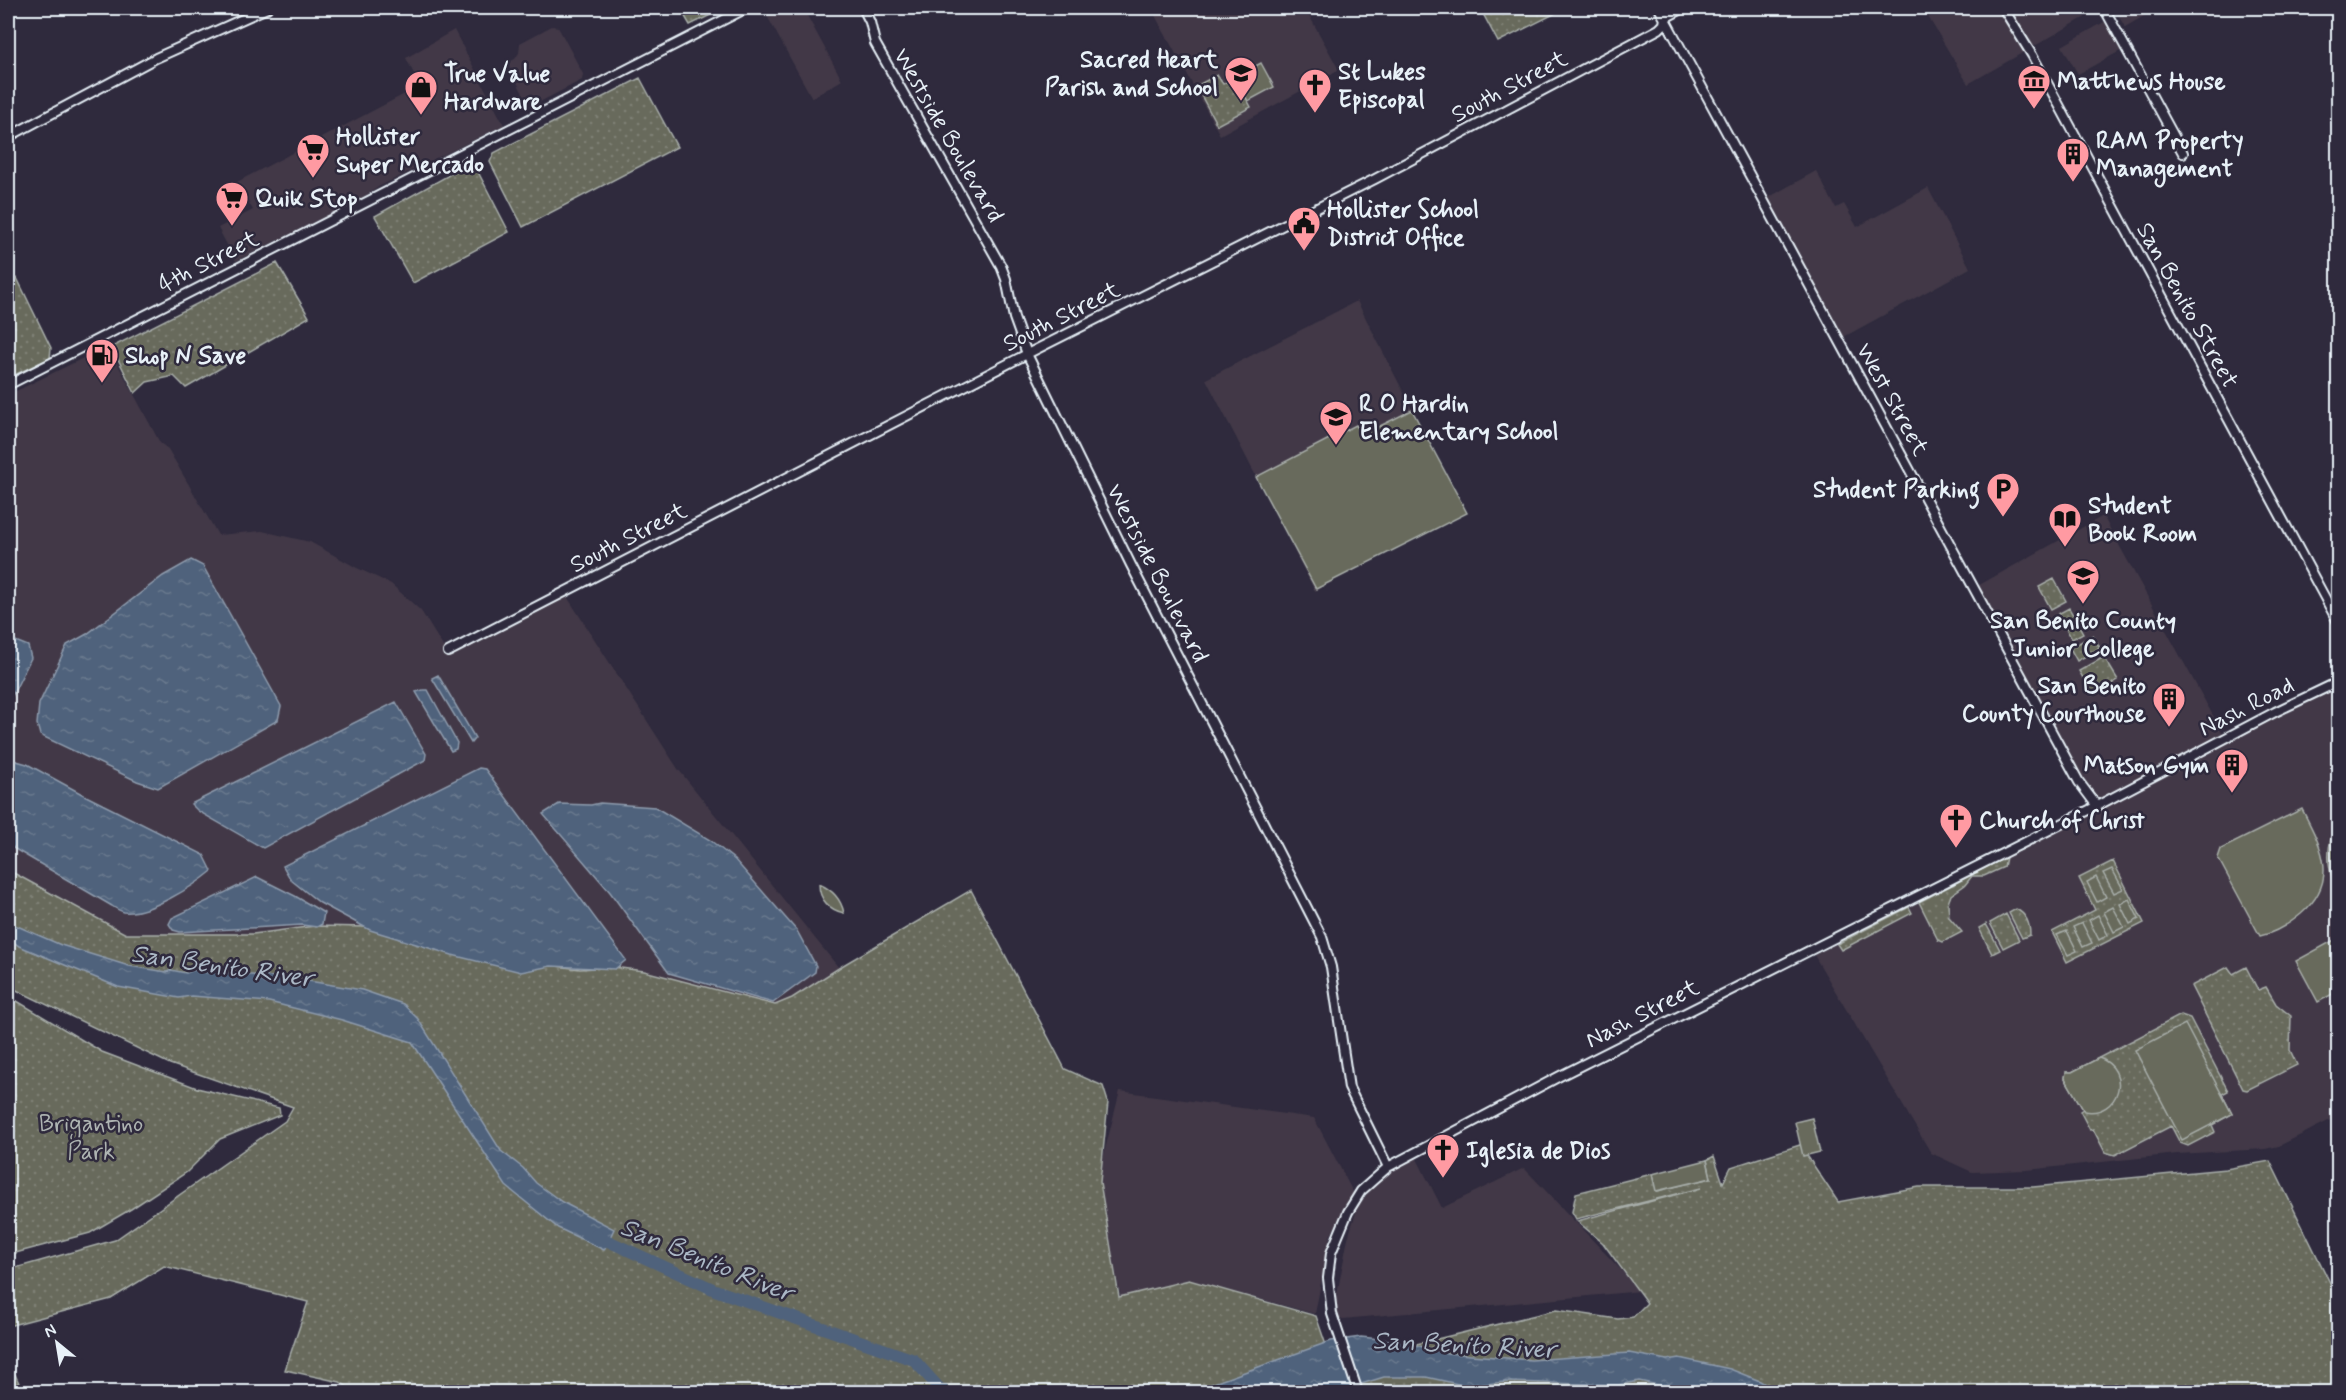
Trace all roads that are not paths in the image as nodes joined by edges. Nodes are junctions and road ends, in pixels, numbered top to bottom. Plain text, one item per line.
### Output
1 (267, 8) edge
2 (747, 8) edge
3 (863, 8) edge
4 (1659, 8) edge
5 (1684, 8) edge
6 (2003, 8) edge
7 (2104, 8) edge
8 (1665, 18) junction
9 (8, 137) edge
10 (2183, 153) dead end
11 (1027, 354) junction
12 (8, 385) edge
13 (2338, 622) edge
14 (448, 652) dead end
15 (2338, 682) edge
16 (2097, 806) junction
17 (1948, 881) joint
18 (1388, 1167) junction
19 (1358, 1392) edge

1 - 9 street
2 - 12 street, 4th Street
3 - 11 street, Westside Boulevard
4 - 8 street, West Street
5 - 8 street, South Street
6 - 13 street, San Benito Street
7 - 10 street
8 - 11 street, South Street
8 - 16 street, West Street
11 - 14 street, South Street
11 - 18 street, Westside Boulevard
15 - 16 street, Nash Road
16 - 17 street, Nash Road
17 - 18 street, Nash Street
18 - 19 street, Nash Street

